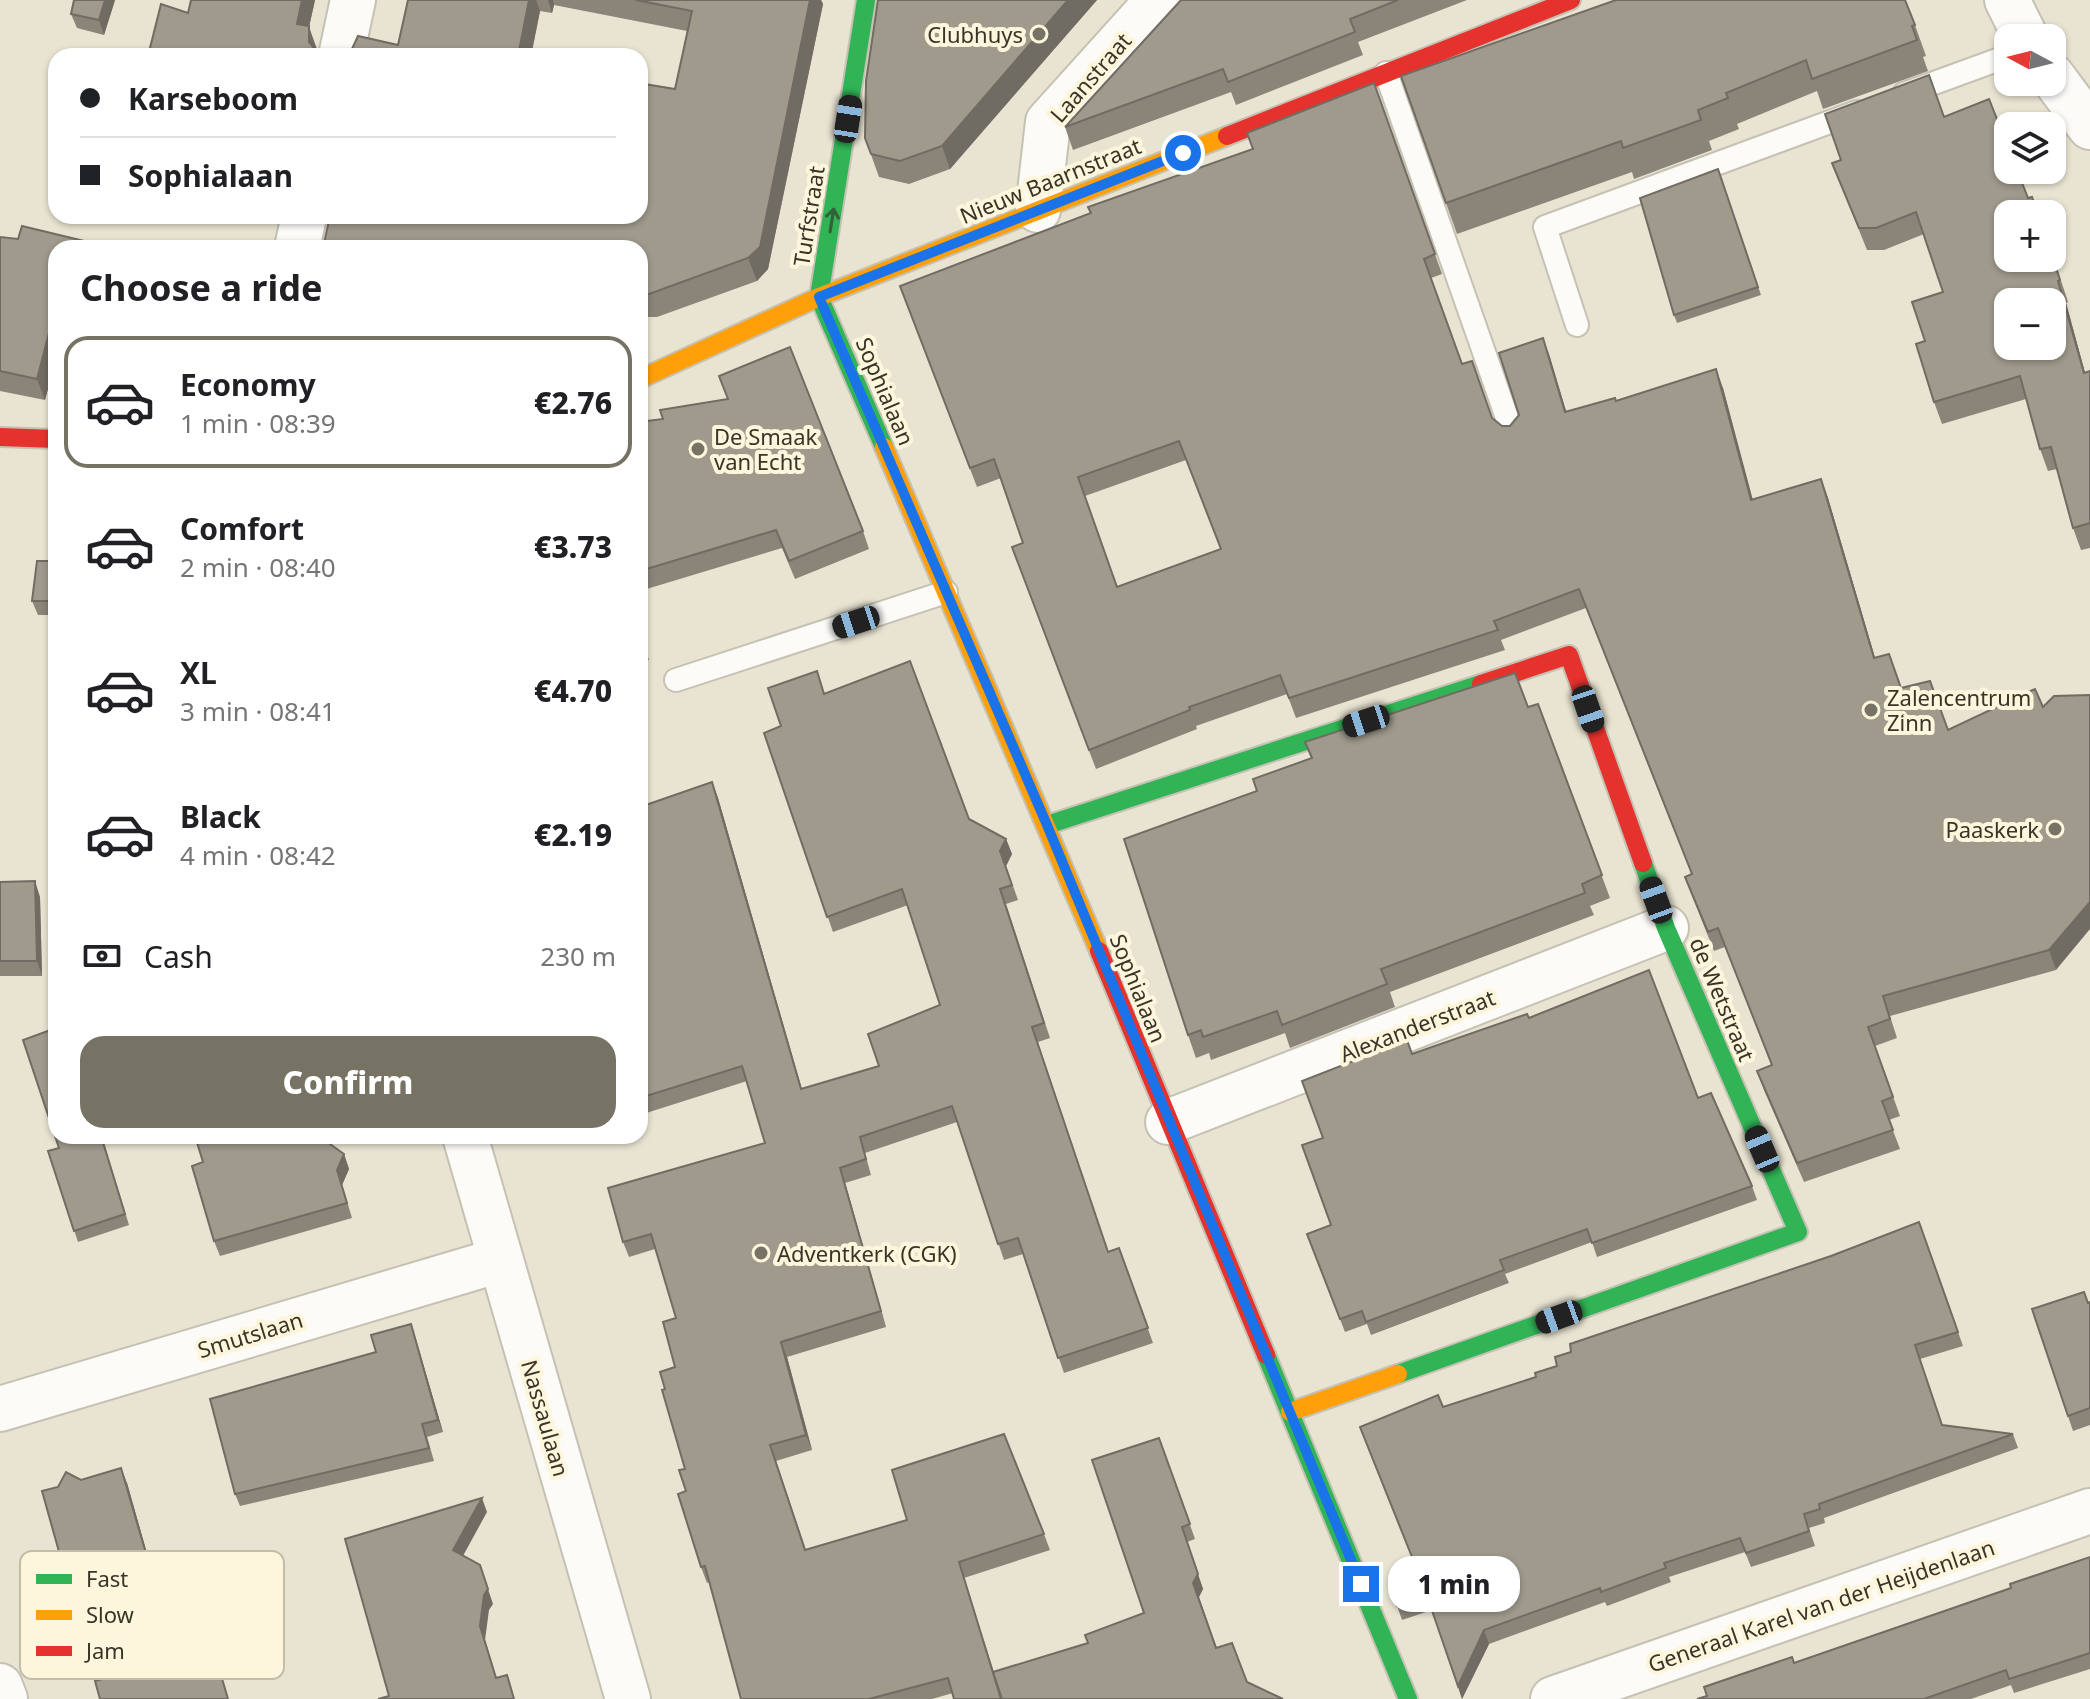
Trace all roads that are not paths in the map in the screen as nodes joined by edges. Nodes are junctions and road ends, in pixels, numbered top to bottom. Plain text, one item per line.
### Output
1 (353, 0) edge
2 (866, 0) edge
3 (1158, 0) edge
4 (1571, 0) edge
5 (2007, 0) edge
6 (2019, 24) edge
7 (343, 48) edge
8 (1994, 61) edge
9 (1386, 73) junction
10 (2066, 95) edge
11 (2090, 127) edge
12 (1038, 210) junction
13 (819, 297) junction
14 (1577, 325) dead end
15 (648, 375) edge
16 (1512, 432) edge
17 (0, 437) edge
18 (48, 439) edge
19 (946, 592) junction
20 (676, 680) dead end
21 (1047, 825) junction
22 (1666, 928) junction
23 (1168, 1122) junction
24 (467, 1144) edge
25 (500, 1260) junction
26 (0, 1409) edge
27 (1290, 1412) junction
28 (2090, 1511) edge
29 (0, 1686) edge
30 (5, 1699) edge
31 (628, 1699) edge
32 (1408, 1699) edge
33 (1553, 1699) edge

1 - 7 street
13 -> 2 street, Turfstraat
3 - 12 street, Laanstraat
4 - 9 street, Nieuw Baarnstraat
5 - 6 street
8 - 14 lane
9 - 12 street, Nieuw Baarnstraat
9 - 16 lane
10 - 11 street
12 - 13 street, Nieuw Baarnstraat
13 - 15 street, Nieuw Baarnstraat
13 - 19 street, Sophialaan
17 - 18 street
19 - 20 lane
19 - 21 street, Sophialaan
21 - 22 street, de Wetstraat
21 - 23 street, Sophialaan
22 - 23 street, Alexanderstraat
22 - 27 street, de Wetstraat
23 - 27 street, Sophialaan
24 - 25 street, Nassaulaan
25 - 26 street, Smutslaan
25 - 31 street, Nassaulaan
27 - 32 street, Sophialaan
28 - 33 street, Generaal Karel van der Heijdenlaan
29 - 30 street

